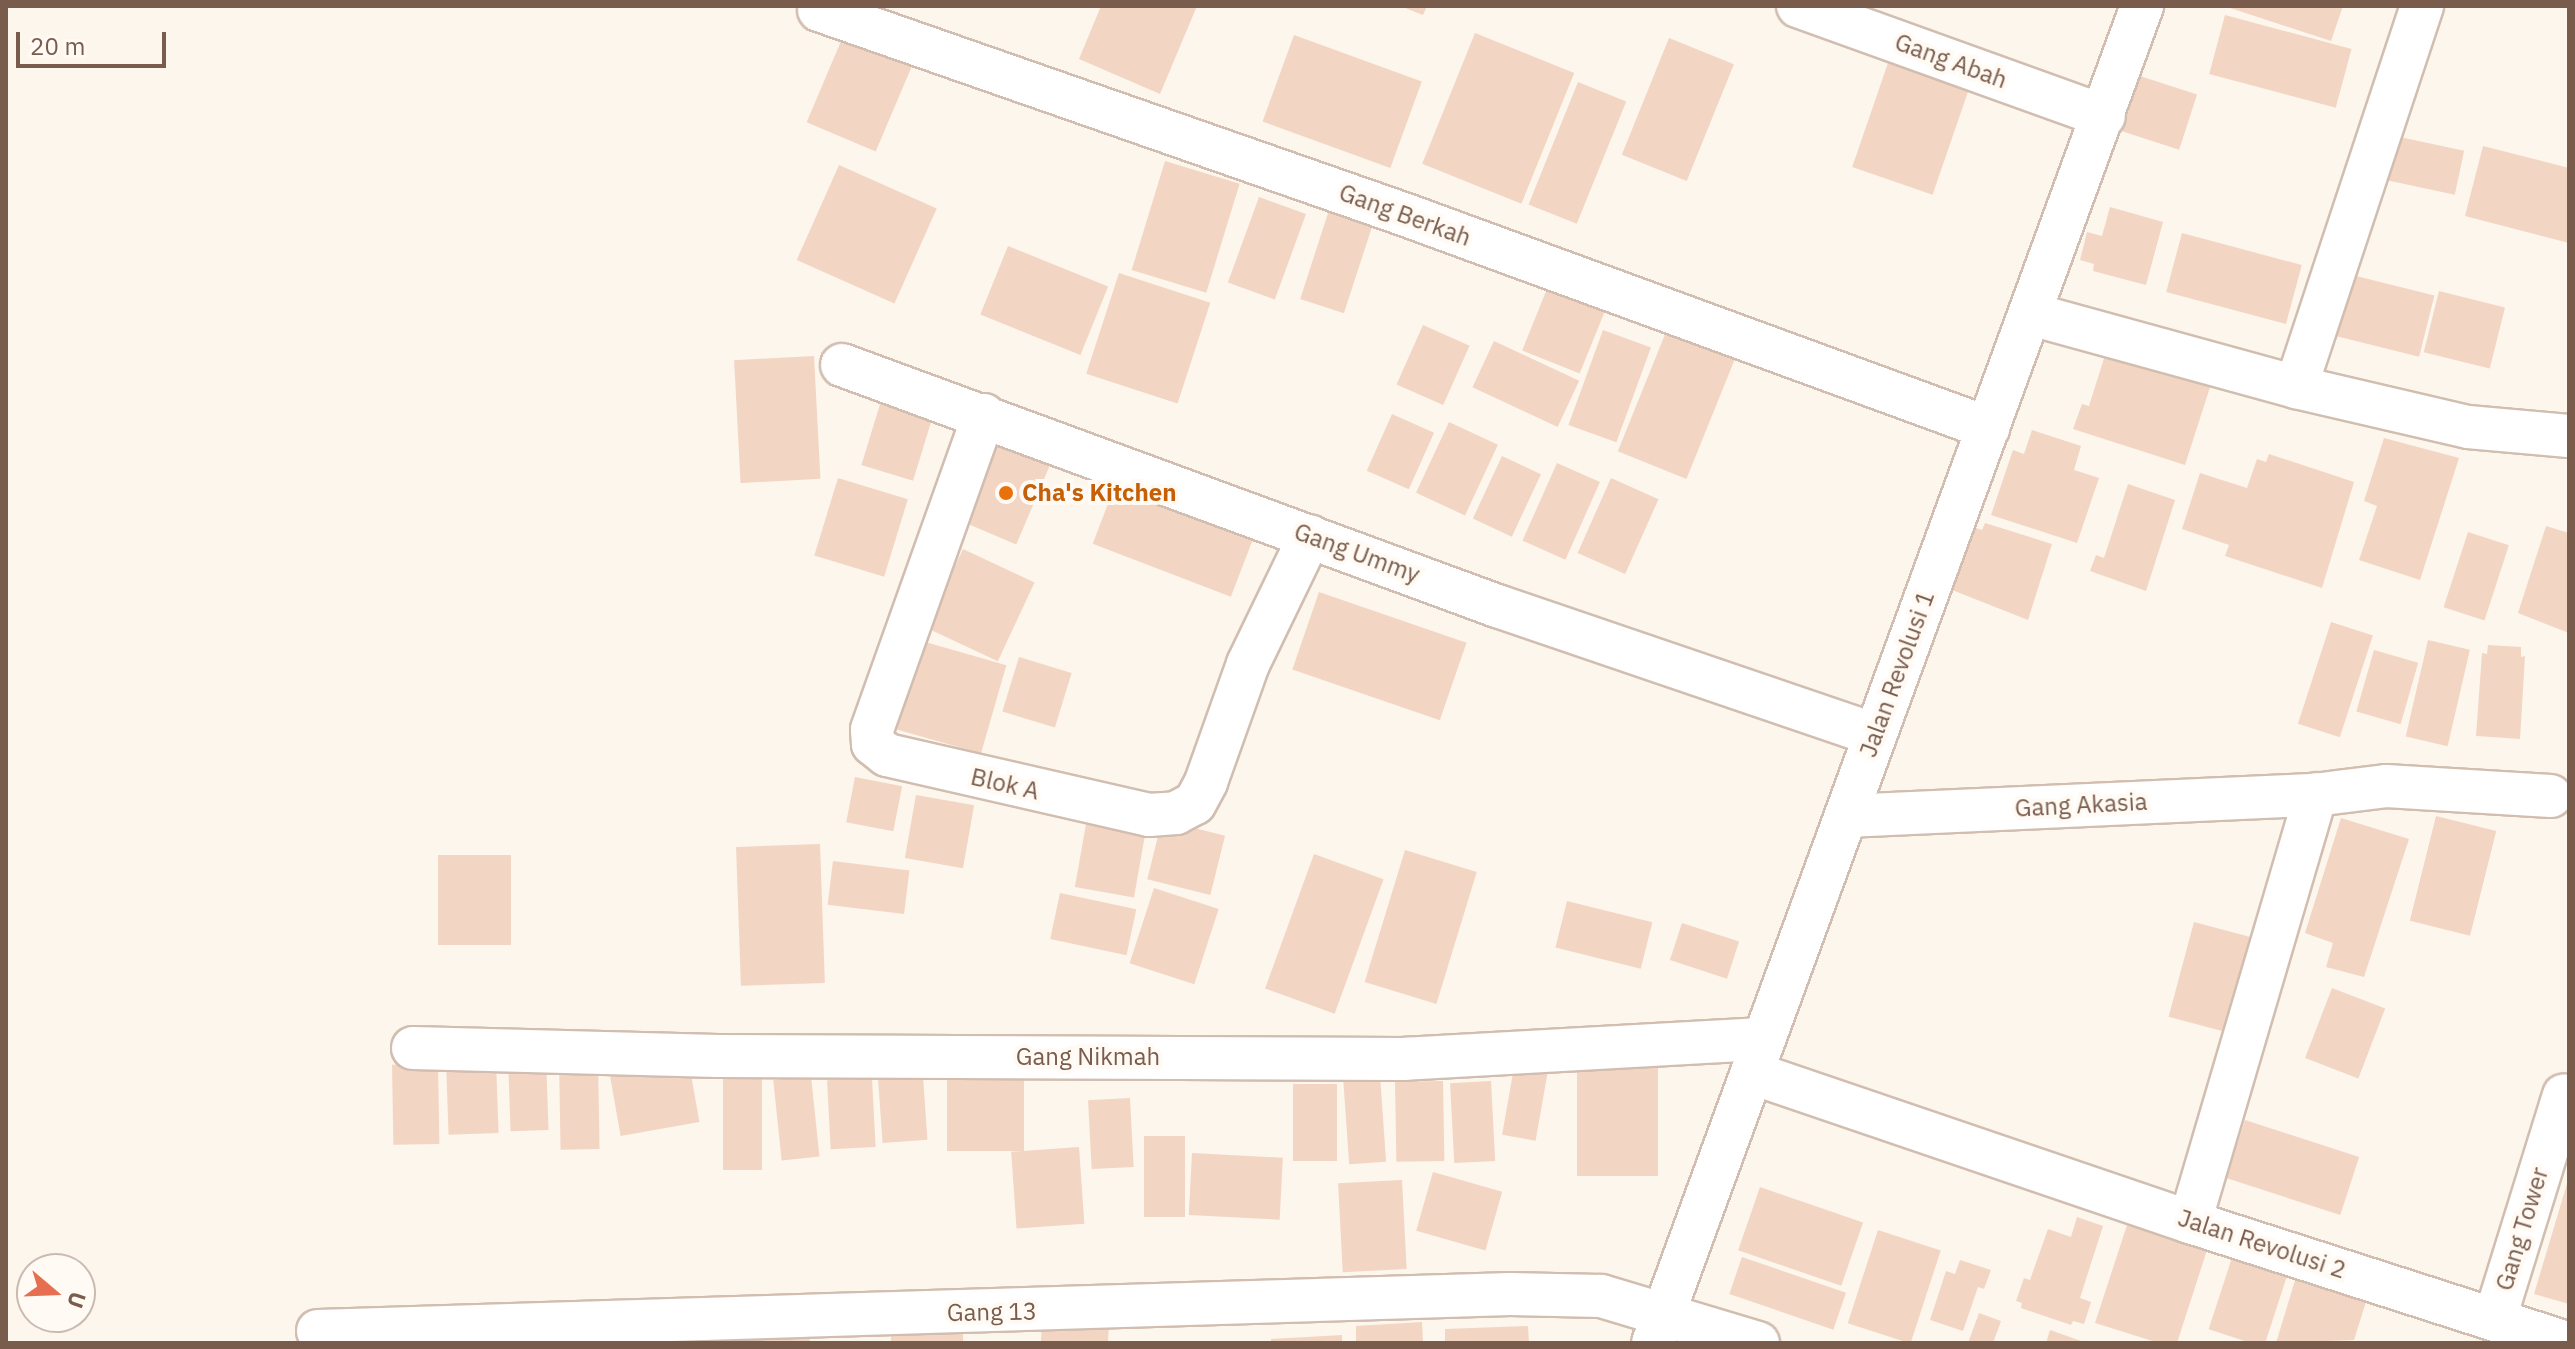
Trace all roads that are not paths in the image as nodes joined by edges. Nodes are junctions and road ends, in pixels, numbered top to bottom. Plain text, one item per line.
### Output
1 (1798, 6) edge
2 (2142, 6) edge
3 (2422, 6) edge
4 (819, 10) dead end
5 (2104, 116) junction
6 (2031, 314) junction
7 (842, 365) dead end
8 (2296, 387) junction
9 (984, 415) junction
10 (1988, 428) junction
11 (2569, 436) edge
12 (1310, 536) junction
13 (1874, 734) junction
14 (2316, 794) junction
15 (2551, 796) dead end
16 (1846, 816) junction
17 (413, 1048) dead end
18 (1757, 1056) junction
19 (2564, 1095) dead end
20 (2190, 1222) junction
21 (2495, 1318) junction
22 (1659, 1327) edge
23 (318, 1331) dead end
24 (1758, 1343) edge
25 (2568, 1343) edge

1 - 5 street, Gang Abah
2 - 5 street, Jalan Revolusi 1
3 - 8 street
4 - 10 street, Gang Berkah
5 - 6 street, Jalan Revolusi 1
6 - 8 street
6 - 10 street, Jalan Revolusi 1
7 - 9 street, Gang Ummy
8 - 11 street
9 - 12 street, Gang Ummy
9 - 12 street, Blok A
10 - 13 street, Jalan Revolusi 1
12 - 13 street, Gang Ummy
13 - 16 street, Jalan Revolusi 1
14 - 15 street, Gang Akasia
14 - 16 street, Gang Akasia
14 - 20 street
16 - 18 street, Jalan Revolusi 1
17 - 18 street, Gang Nikmah
18 - 20 street, Jalan Revolusi 2
18 - 22 street, Jalan Revolusi 1
19 - 21 street, Gang Tower
20 - 21 street, Jalan Revolusi 2
21 - 25 street, Jalan Revolusi 2
22 - 23 street, Gang 13
22 - 24 street, Gang 13

